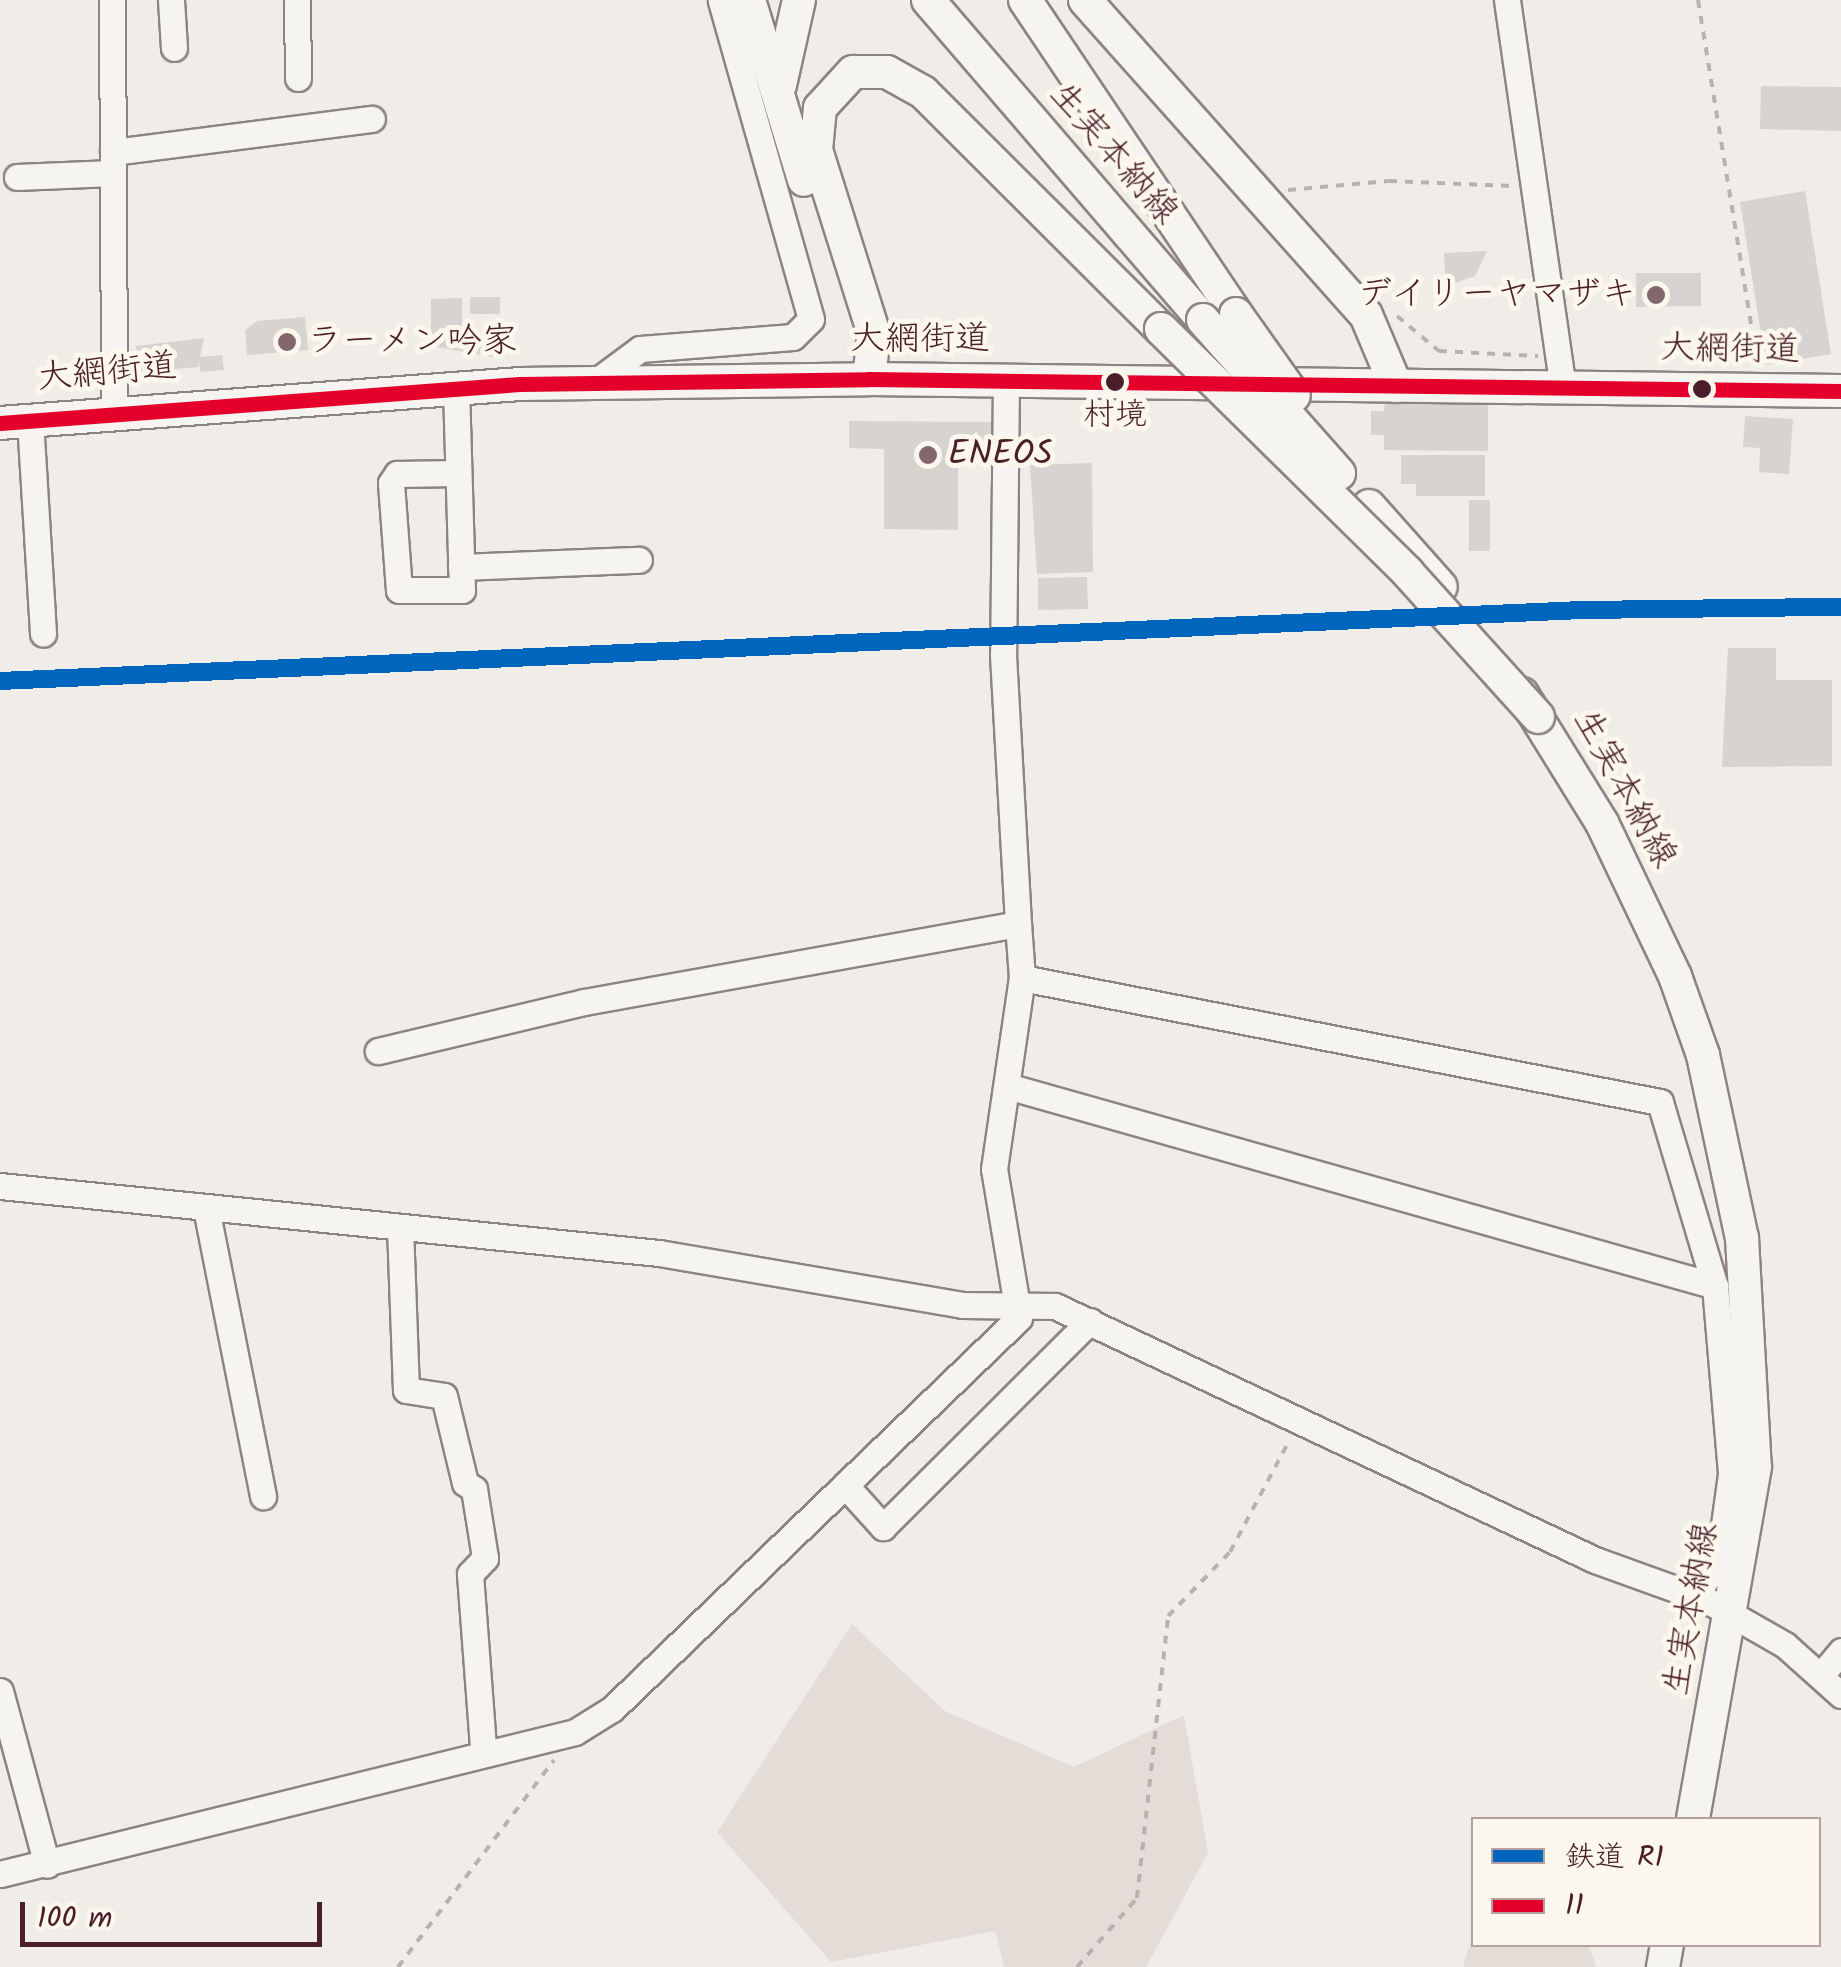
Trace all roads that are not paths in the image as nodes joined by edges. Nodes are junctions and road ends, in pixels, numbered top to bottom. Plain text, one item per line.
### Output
1 (112, 0) edge
2 (171, 0) edge
3 (297, 0) edge
4 (721, 0) edge
5 (749, 0) edge
6 (798, 0) edge
7 (928, 0) edge
8 (1025, 0) edge
9 (1086, 0) edge
10 (1507, 0) edge
11 (174, 48) dead end
12 (298, 78) dead end
13 (779, 94) junction
14 (372, 119) dead end
15 (112, 162) junction
16 (17, 177) dead end
17 (1560, 372) junction
18 (868, 378) junction
19 (1006, 380) junction
20 (594, 383) junction
21 (1396, 386) junction
22 (456, 388) junction
23 (1841, 391) edge
24 (114, 410) junction
25 (15, 421) edge
26 (457, 473) junction
27 (1369, 506) junction
28 (639, 560) dead end
29 (461, 567) junction
30 (42, 634) dead end
31 (1538, 717) junction
32 (1018, 924) junction
33 (1022, 978) junction
34 (378, 1052) dead end
35 (1007, 1086) junction
36 (0, 1186) edge
37 (206, 1208) junction
38 (400, 1227) junction
39 (1715, 1286) junction
40 (1019, 1301) junction
41 (1090, 1320) junction
42 (845, 1485) junction
43 (263, 1496) dead end
44 (1693, 1597) junction
45 (1735, 1616) junction
46 (1841, 1651) edge
47 (1822, 1674) junction
48 (0, 1691) edge
49 (1841, 1695) edge
50 (483, 1748) junction
51 (1694, 1817) edge
52 (46, 1865) junction
53 (0, 1874) edge

1 - 15 street
2 - 11 street
3 - 12 street
4 - 20 street
5 - 13 main road
6 - 13 main road
7 - 27 main road, 生実本納線, bridge
8 - 27 main road, bridge
9 - 21 main road
10 - 17 street
13 - 18 main road
14 - 15 street
15 - 16 street
15 - 24 street
17 - 21 main road, 大網街道
17 - 23 main road, 大網街道
18 - 19 main road, 大網街道
18 - 20 main road, 大網街道
18 - 31 main road, bridge
19 - 21 main road, 大網街道
19 - 32 street
20 - 22 main road, 大網街道
22 - 24 main road, 大網街道
22 - 26 street
24 - 25 main road, 大網街道
25 - 30 street
26 - 29 street
26 - 29 street
27 - 31 main road, 生実本納線, bridge
28 - 29 street
31 - 45 main road, 生実本納線
32 - 33 street
32 - 34 street
33 - 35 street
33 - 39 street
35 - 39 street
35 - 40 street
36 - 37 street
37 - 38 street
37 - 43 street
38 - 40 street
38 - 50 street
39 - 44 street
40 - 41 street
40 - 42 street
41 - 42 street
41 - 44 street
42 - 50 street
44 - 45 street
45 - 47 street
45 - 51 main road, 生実本納線
46 - 47 street
47 - 49 street
48 - 52 street
50 - 52 street
52 - 53 street

